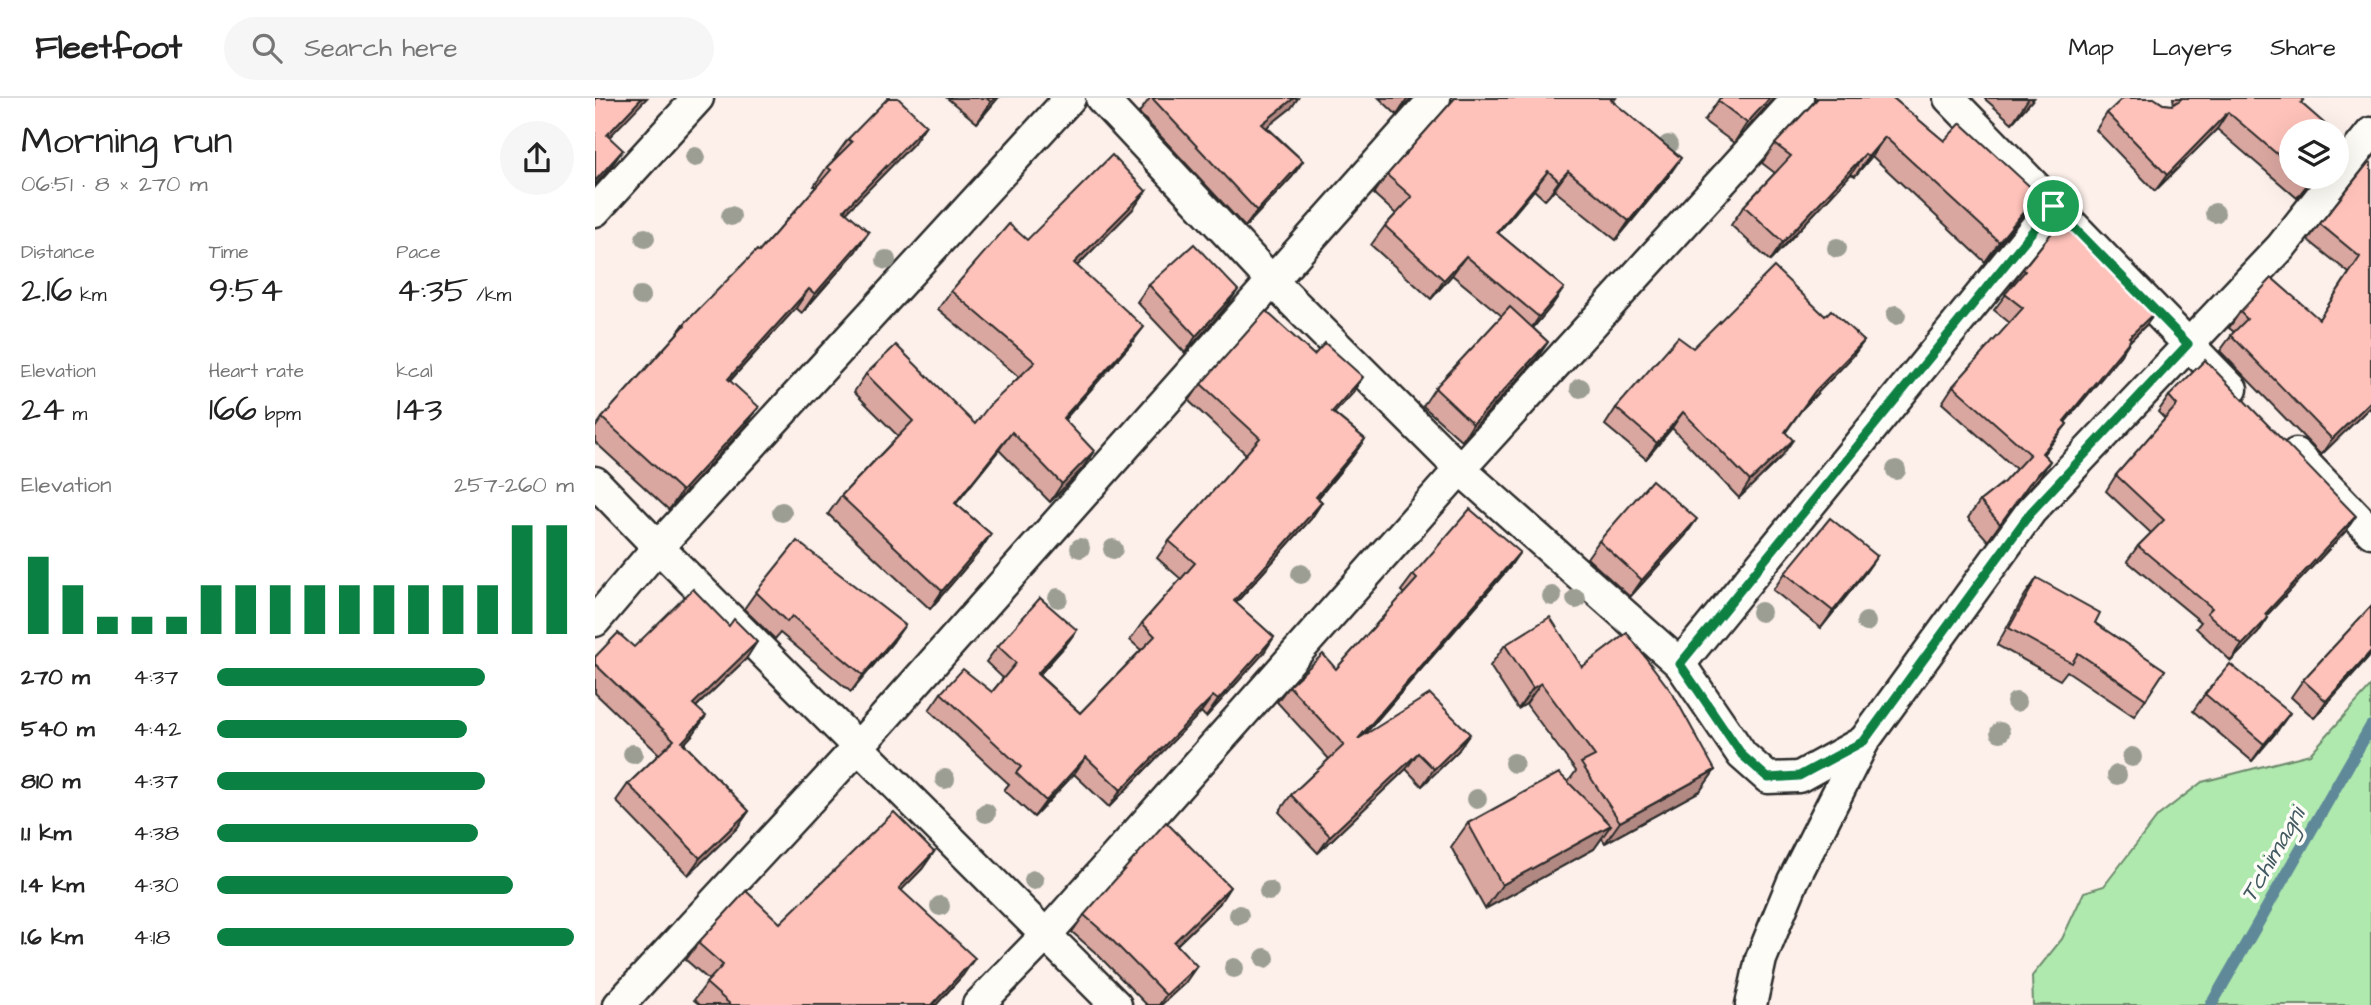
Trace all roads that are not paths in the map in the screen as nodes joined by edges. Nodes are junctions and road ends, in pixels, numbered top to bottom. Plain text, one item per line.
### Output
1 (698, 98) edge
2 (1070, 98) edge
3 (1101, 98) edge
4 (1435, 98) edge
5 (1798, 98) edge
6 (1949, 98) edge
7 (2371, 133) edge
8 (2053, 206) junction
9 (595, 211) edge
10 (1271, 280) junction
11 (2188, 344) junction
12 (2248, 406) edge
13 (2276, 434) edge
14 (1460, 470) junction
15 (595, 482) edge
16 (2371, 532) edge
17 (658, 547) junction
18 (595, 621) edge
19 (1680, 664) junction
20 (1864, 741) junction
21 (859, 746) junction
22 (1046, 935) junction
23 (618, 1005) edge
24 (978, 1005) edge
25 (1116, 1005) edge
26 (1751, 1005) edge

1 - 9 street
2 - 17 street
3 - 10 street
4 - 10 street
5 - 14 street
6 - 8 street
7 - 11 street
8 - 11 street
8 - 19 street
10 - 14 street
10 - 21 street
11 - 12 street
11 - 20 street
13 - 16 street
14 - 19 street
14 - 22 street
15 - 17 street
17 - 18 street
17 - 21 street
19 - 20 street
20 - 26 street
21 - 22 street
21 - 23 street
22 - 24 street
22 - 25 street

